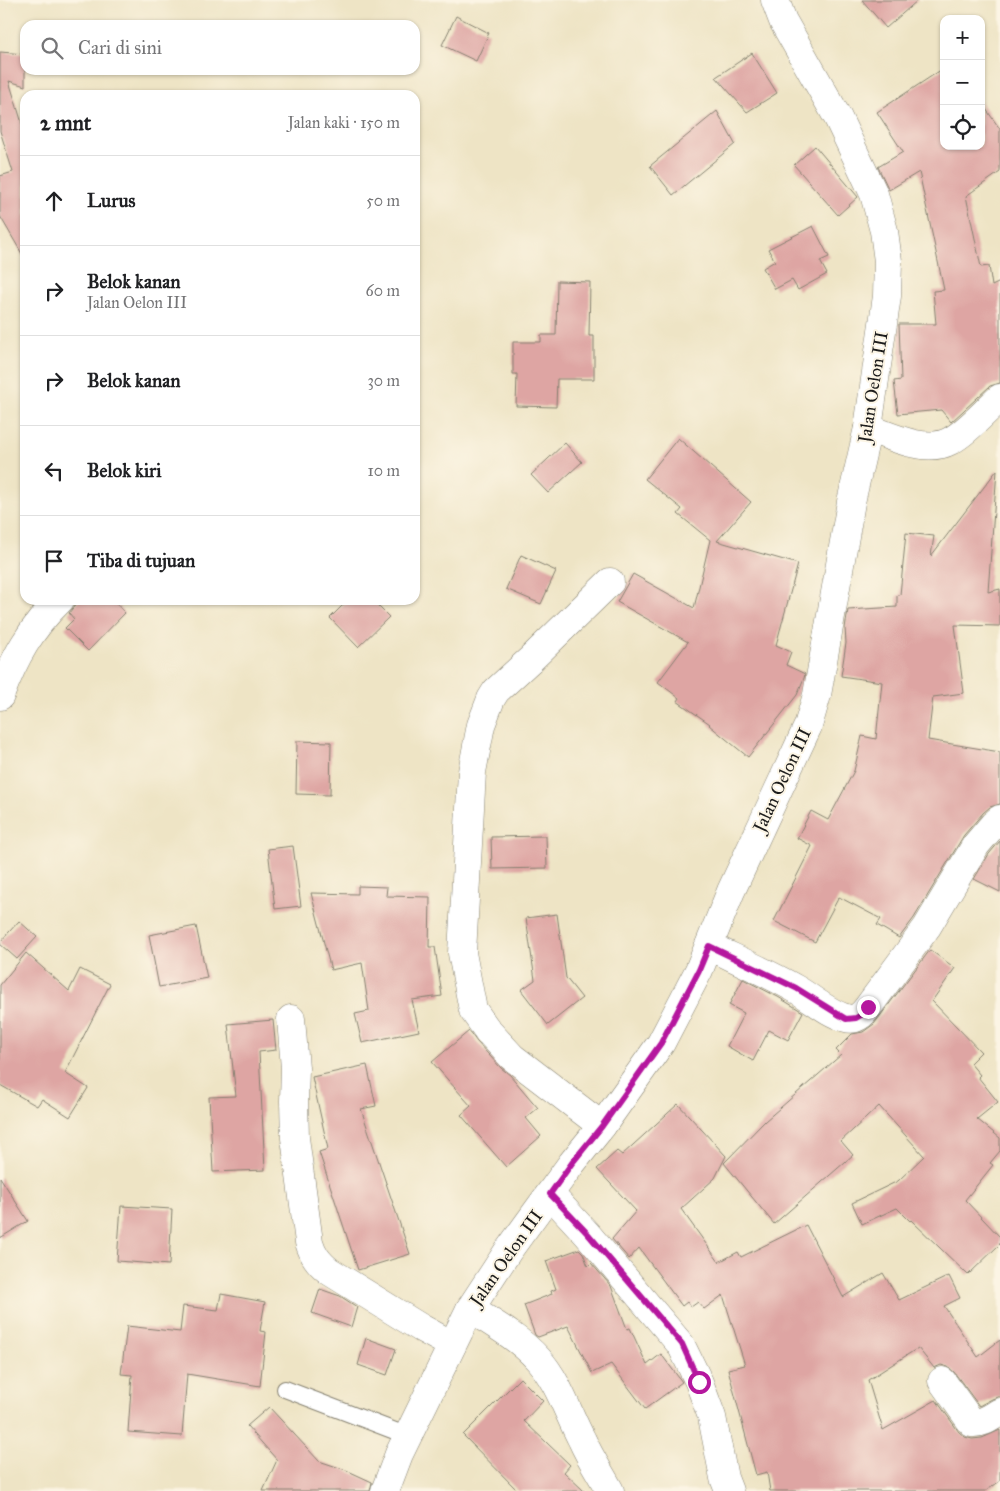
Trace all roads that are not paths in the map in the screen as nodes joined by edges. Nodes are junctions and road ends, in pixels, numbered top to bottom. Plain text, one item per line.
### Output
1 (775, 0) edge
2 (1000, 398) edge
3 (868, 428) junction
4 (610, 582) dead end
5 (55, 605) edge
6 (0, 696) edge
7 (1000, 820) edge
8 (709, 946) junction
9 (291, 1019) dead end
10 (602, 1126) junction
11 (550, 1194) junction
12 (470, 1309) junction
13 (452, 1345) junction
14 (942, 1381) dead end
15 (285, 1389) dead end
16 (1000, 1412) edge
17 (408, 1436) junction
18 (386, 1491) edge
19 (610, 1491) edge
20 (729, 1491) edge

1 - 3 street, Jalan Oelon III
2 - 3 street
3 - 8 street, Jalan Oelon III
4 - 10 street
5 - 6 street
7 - 8 street
8 - 10 street, Jalan Oelon III
9 - 13 street
10 - 11 street, Jalan Oelon III
11 - 12 street, Jalan Oelon III
11 - 20 street
12 - 13 street, Jalan Oelon III
12 - 19 street
13 - 17 street, Jalan Oelon III
14 - 16 street
15 - 17 lane
17 - 18 street, Jalan Oelon III

